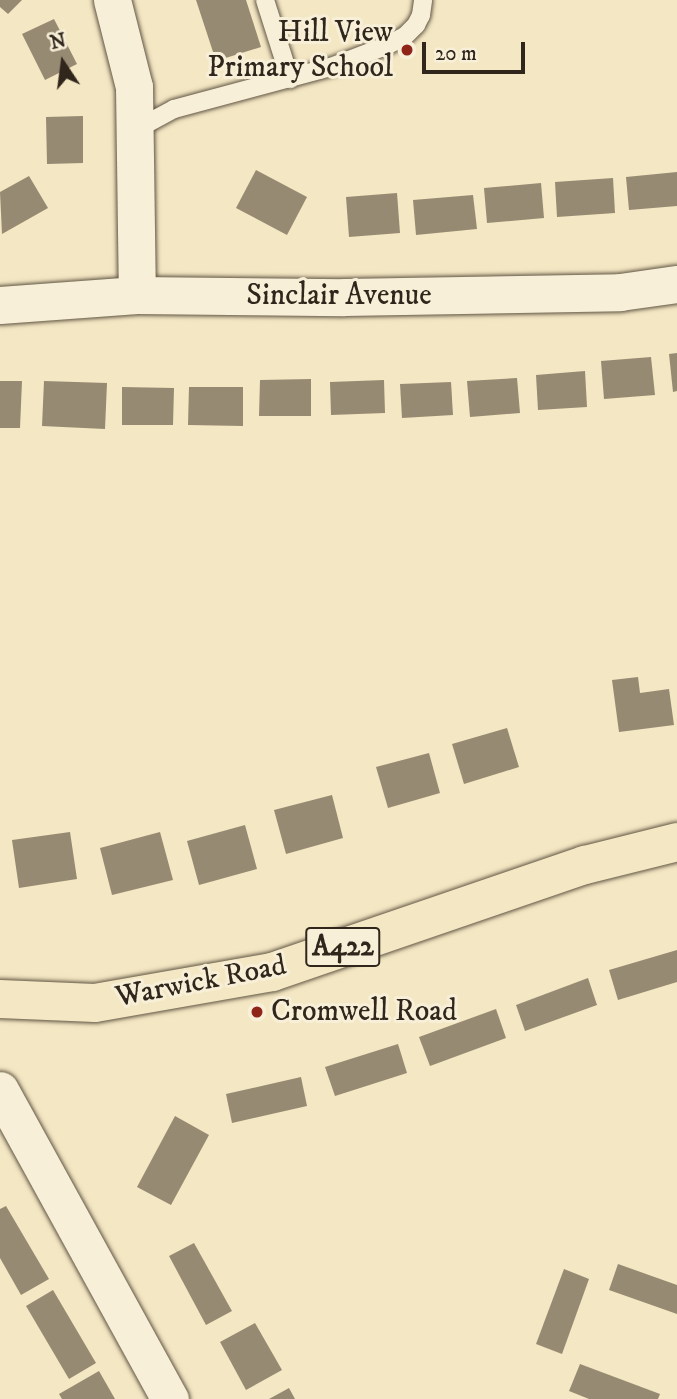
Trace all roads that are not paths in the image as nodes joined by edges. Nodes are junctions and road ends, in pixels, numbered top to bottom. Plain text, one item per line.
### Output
1 (112, 0) edge
2 (265, 0) edge
3 (423, 0) edge
4 (290, 79) junction
5 (135, 130) junction
6 (677, 284) edge
7 (137, 295) junction
8 (0, 305) edge
9 (677, 842) edge
10 (0, 999) edge
11 (0, 1090) edge
12 (170, 1399) edge

1 - 5 street
2 - 4 lane
3 - 4 lane
4 - 5 lane
5 - 7 street
6 - 7 street, Sinclair Avenue
7 - 8 street, Sinclair Avenue
9 - 10 main road, Warwick Road / A422
11 - 12 street

